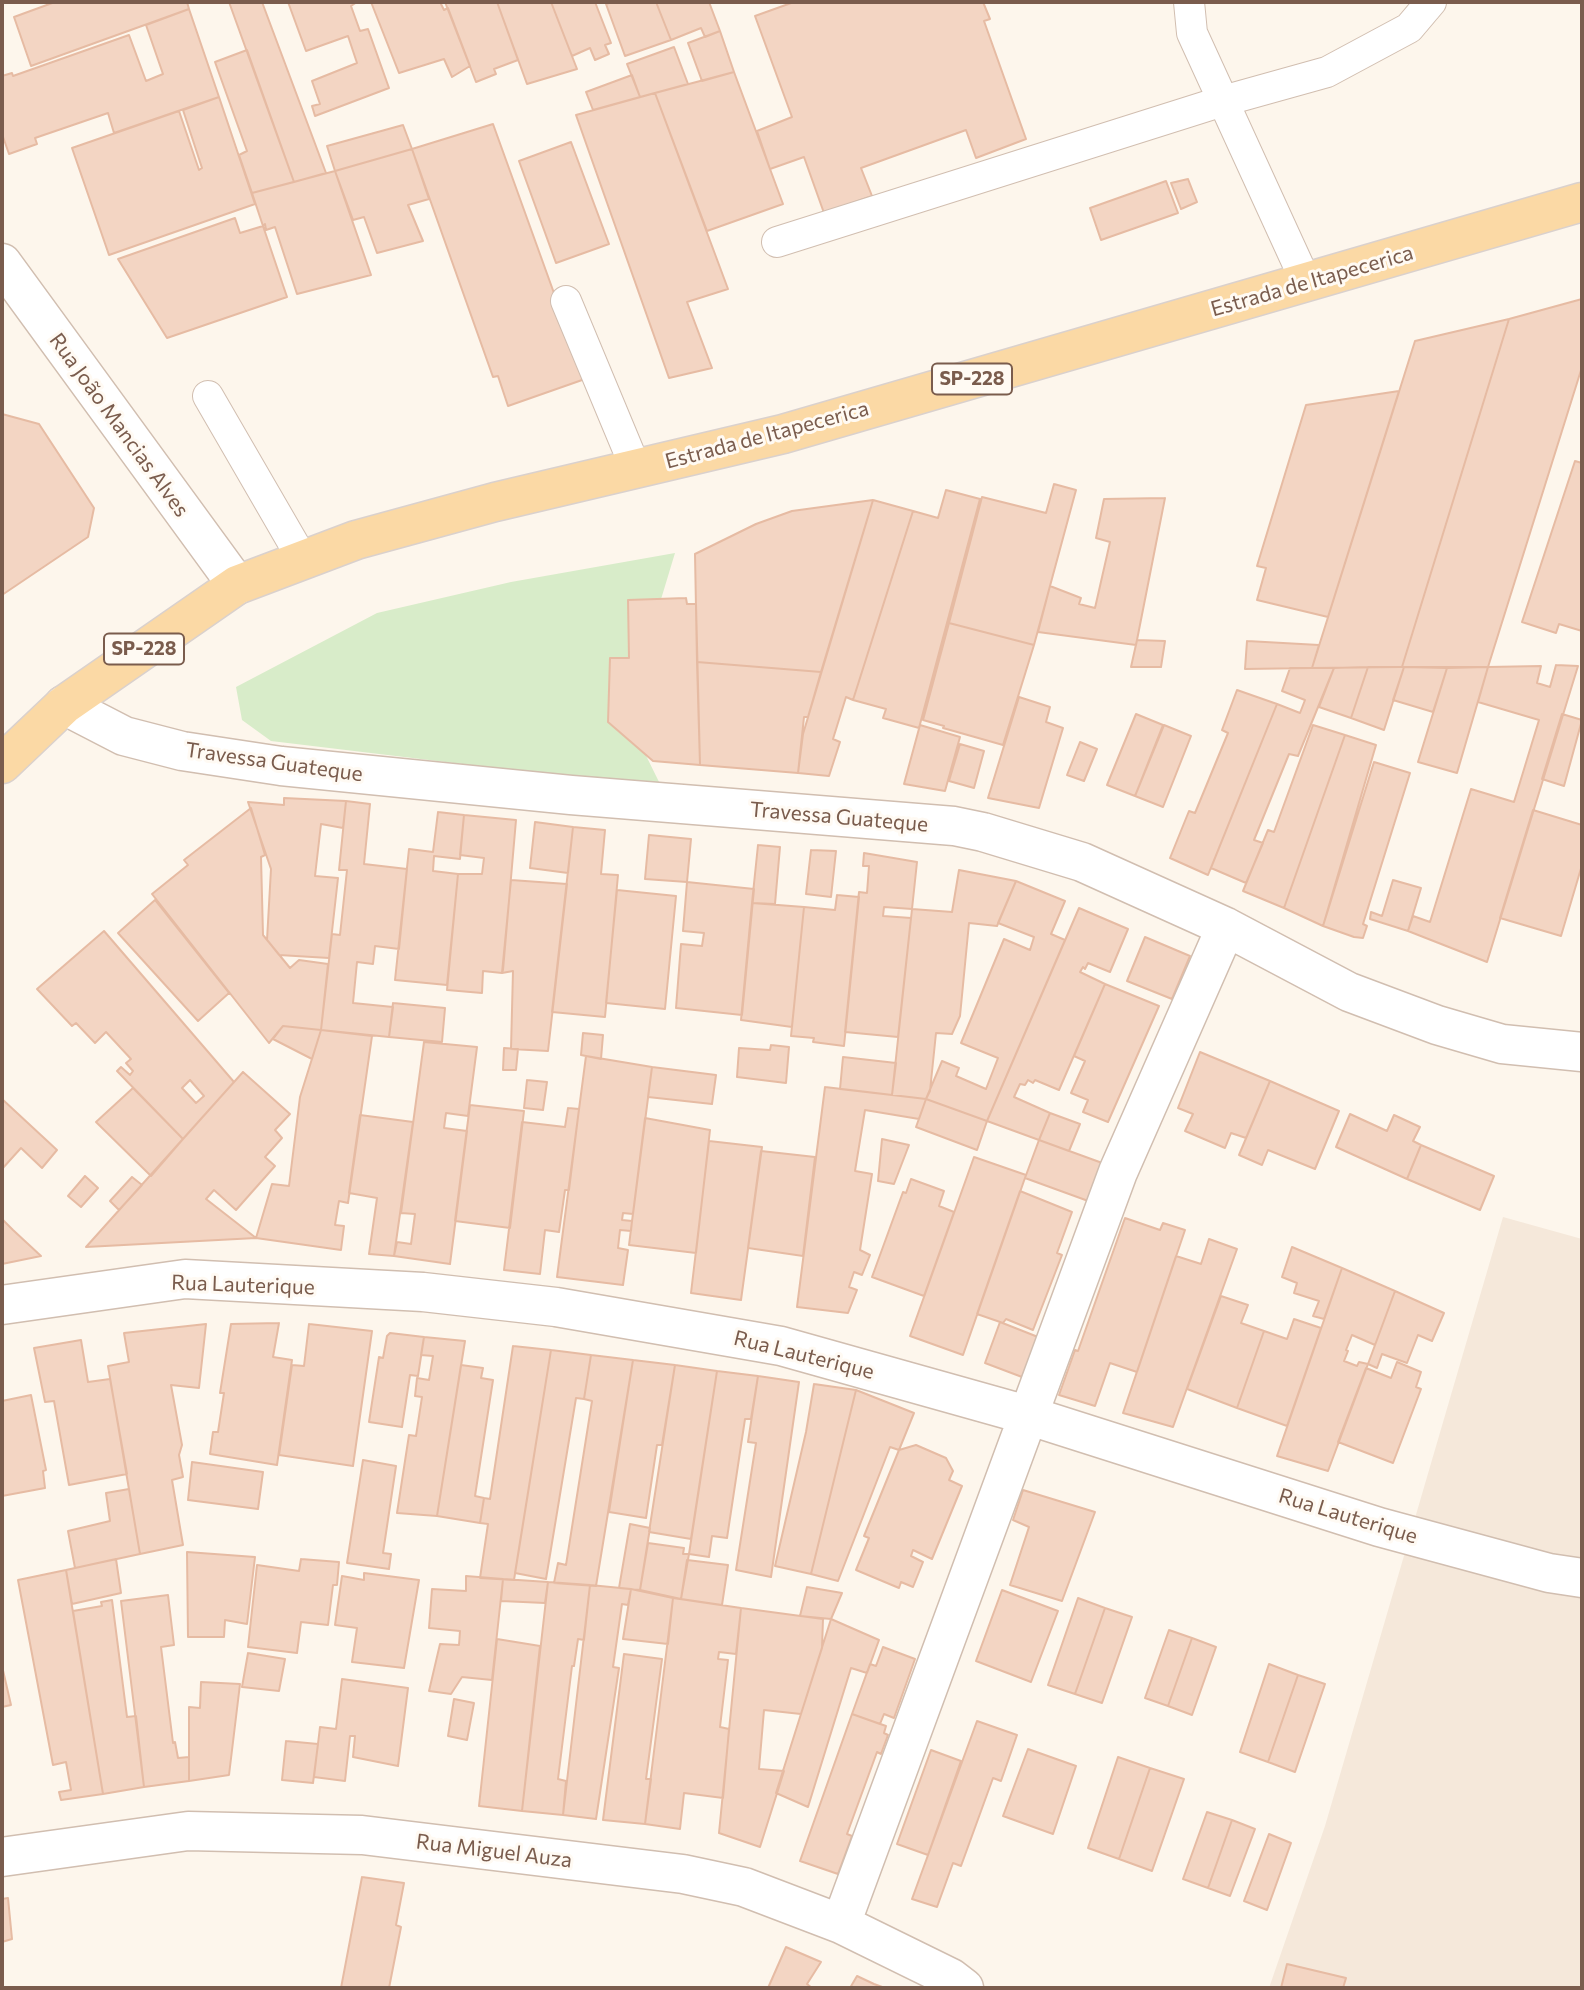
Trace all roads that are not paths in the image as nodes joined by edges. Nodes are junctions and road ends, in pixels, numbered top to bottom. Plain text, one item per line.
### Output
1 (1189, 2) edge
2 (1431, 2) edge
3 (1223, 101) junction
4 (1582, 202) edge
5 (777, 242) dead end
6 (2, 263) edge
7 (1306, 282) junction
8 (566, 301) dead end
9 (208, 396) dead end
10 (635, 469) junction
11 (303, 560) junction
12 (237, 585) junction
13 (64, 705) junction
14 (2, 764) edge
15 (1226, 927) junction
16 (1582, 1052) edge
17 (2, 1305) edge
18 (1027, 1415) junction
19 (1582, 1578) edge
20 (2, 1857) edge
21 (841, 1924) junction
22 (964, 1988) edge

1 - 3 lane
2 - 3 lane
3 - 5 lane
3 - 7 lane
4 - 7 main road, Estrada de Itapecerica / SP-228
6 - 12 street, Rua João Mancias Alves
7 - 10 main road, Estrada de Itapecerica / SP-228
8 - 10 lane
9 - 11 lane
10 - 11 main road, Estrada de Itapecerica / SP-228
11 - 12 main road, Estrada de Itapecerica / SP-228
12 - 13 main road, Estrada de Itapecerica / SP-228
13 - 14 main road, Estrada de Itapecerica / SP-228
13 - 15 street, Travessa Guateque
15 - 16 street, Travessa Guateque
15 - 18 street
17 - 18 street, Rua Lauterique
18 - 19 street, Rua Lauterique
18 - 21 street
20 - 21 street, Rua Miguel Auza
21 - 22 street, Rua Miguel Auza

